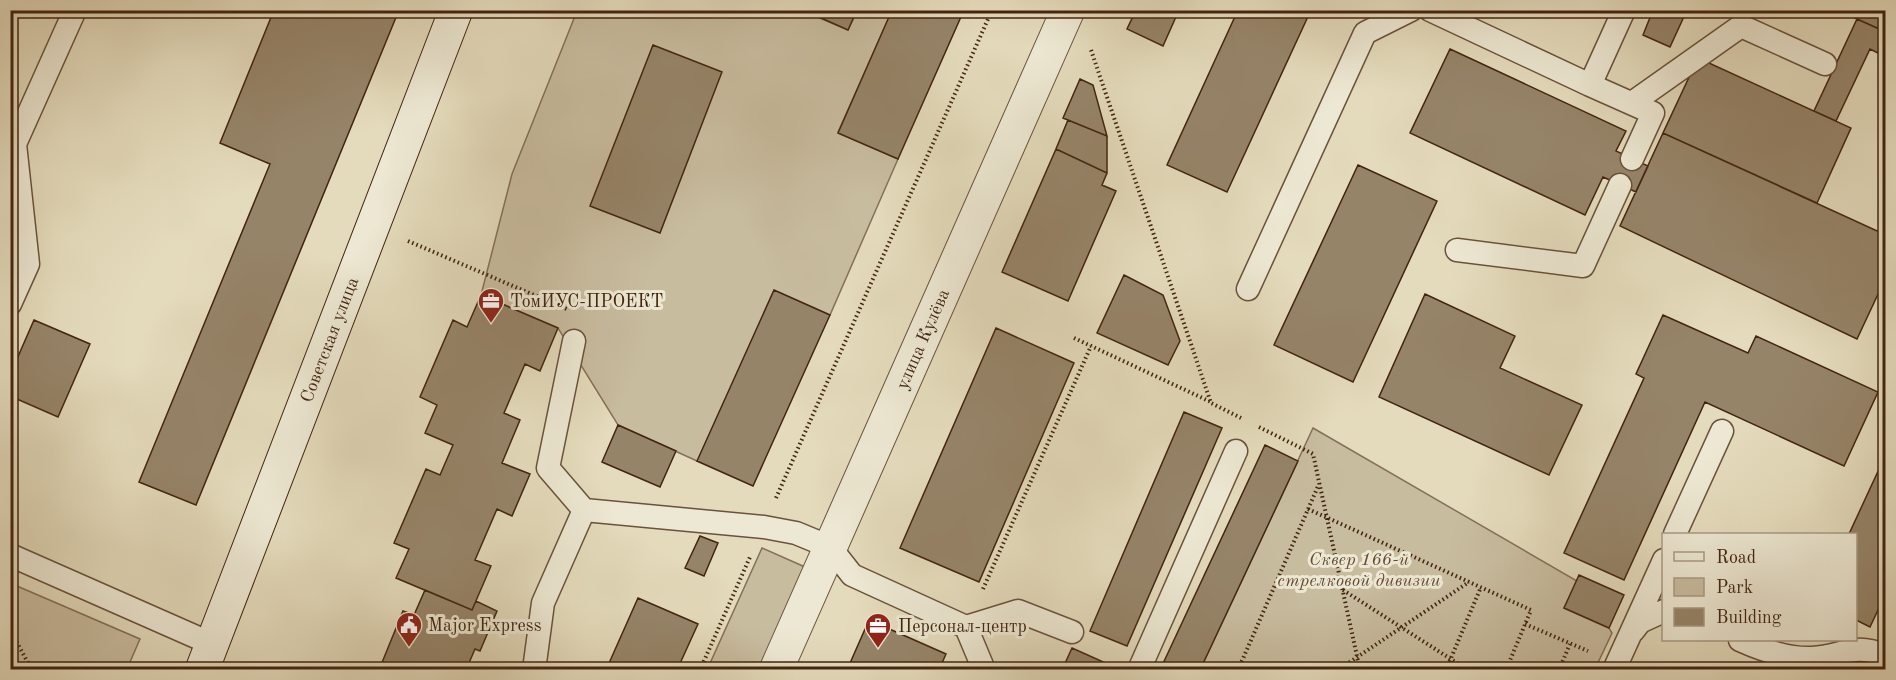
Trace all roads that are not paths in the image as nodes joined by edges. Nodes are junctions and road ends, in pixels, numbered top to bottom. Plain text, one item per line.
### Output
1 (75, 10) edge
2 (456, 10) edge
3 (1068, 10) edge
4 (1411, 10) edge
5 (1430, 10) edge
6 (1624, 10) edge
7 (1825, 64) dead end
8 (1590, 85) junction
9 (1632, 103) junction
10 (13, 143) edge
11 (1632, 159) dead end
12 (1620, 185) dead end
13 (1457, 250) dead end
14 (1248, 290) dead end
15 (10, 304) edge
16 (574, 341) road end
17 (1722, 431) dead end
18 (1236, 451) dead end
19 (584, 510) junction
20 (1675, 533) edge
21 (830, 547) junction
22 (10, 555) edge
23 (1662, 564) edge
24 (1662, 612) edge
25 (966, 627) junction
26 (1072, 632) dead end
27 (1629, 637) junction
28 (1746, 641) edge
29 (1882, 655) edge
30 (207, 657) edge
31 (1846, 660) edge
32 (1615, 667) edge
33 (534, 669) edge
34 (776, 669) edge
35 (984, 669) edge
36 (1139, 669) edge

1 - 10 lane
2 - 30 street, Советская улица
3 - 21 street, улица Кулёва
4 - 14 lane
5 - 8 lane
6 - 8 lane
7 - 9 lane
8 - 9 lane
9 - 11 lane
10 - 15 lane
12 - 13 lane
16 - 19 lane
17 - 20 lane
18 - 36 lane
19 - 21 lane
19 - 33 lane
21 - 25 lane
21 - 34 street, улица Кулёва
22 - 30 lane
23 - 27 lane
24 - 27 lane
25 - 26 lane
25 - 35 lane
27 - 32 lane
28 - 31 lane
29 - 31 lane

